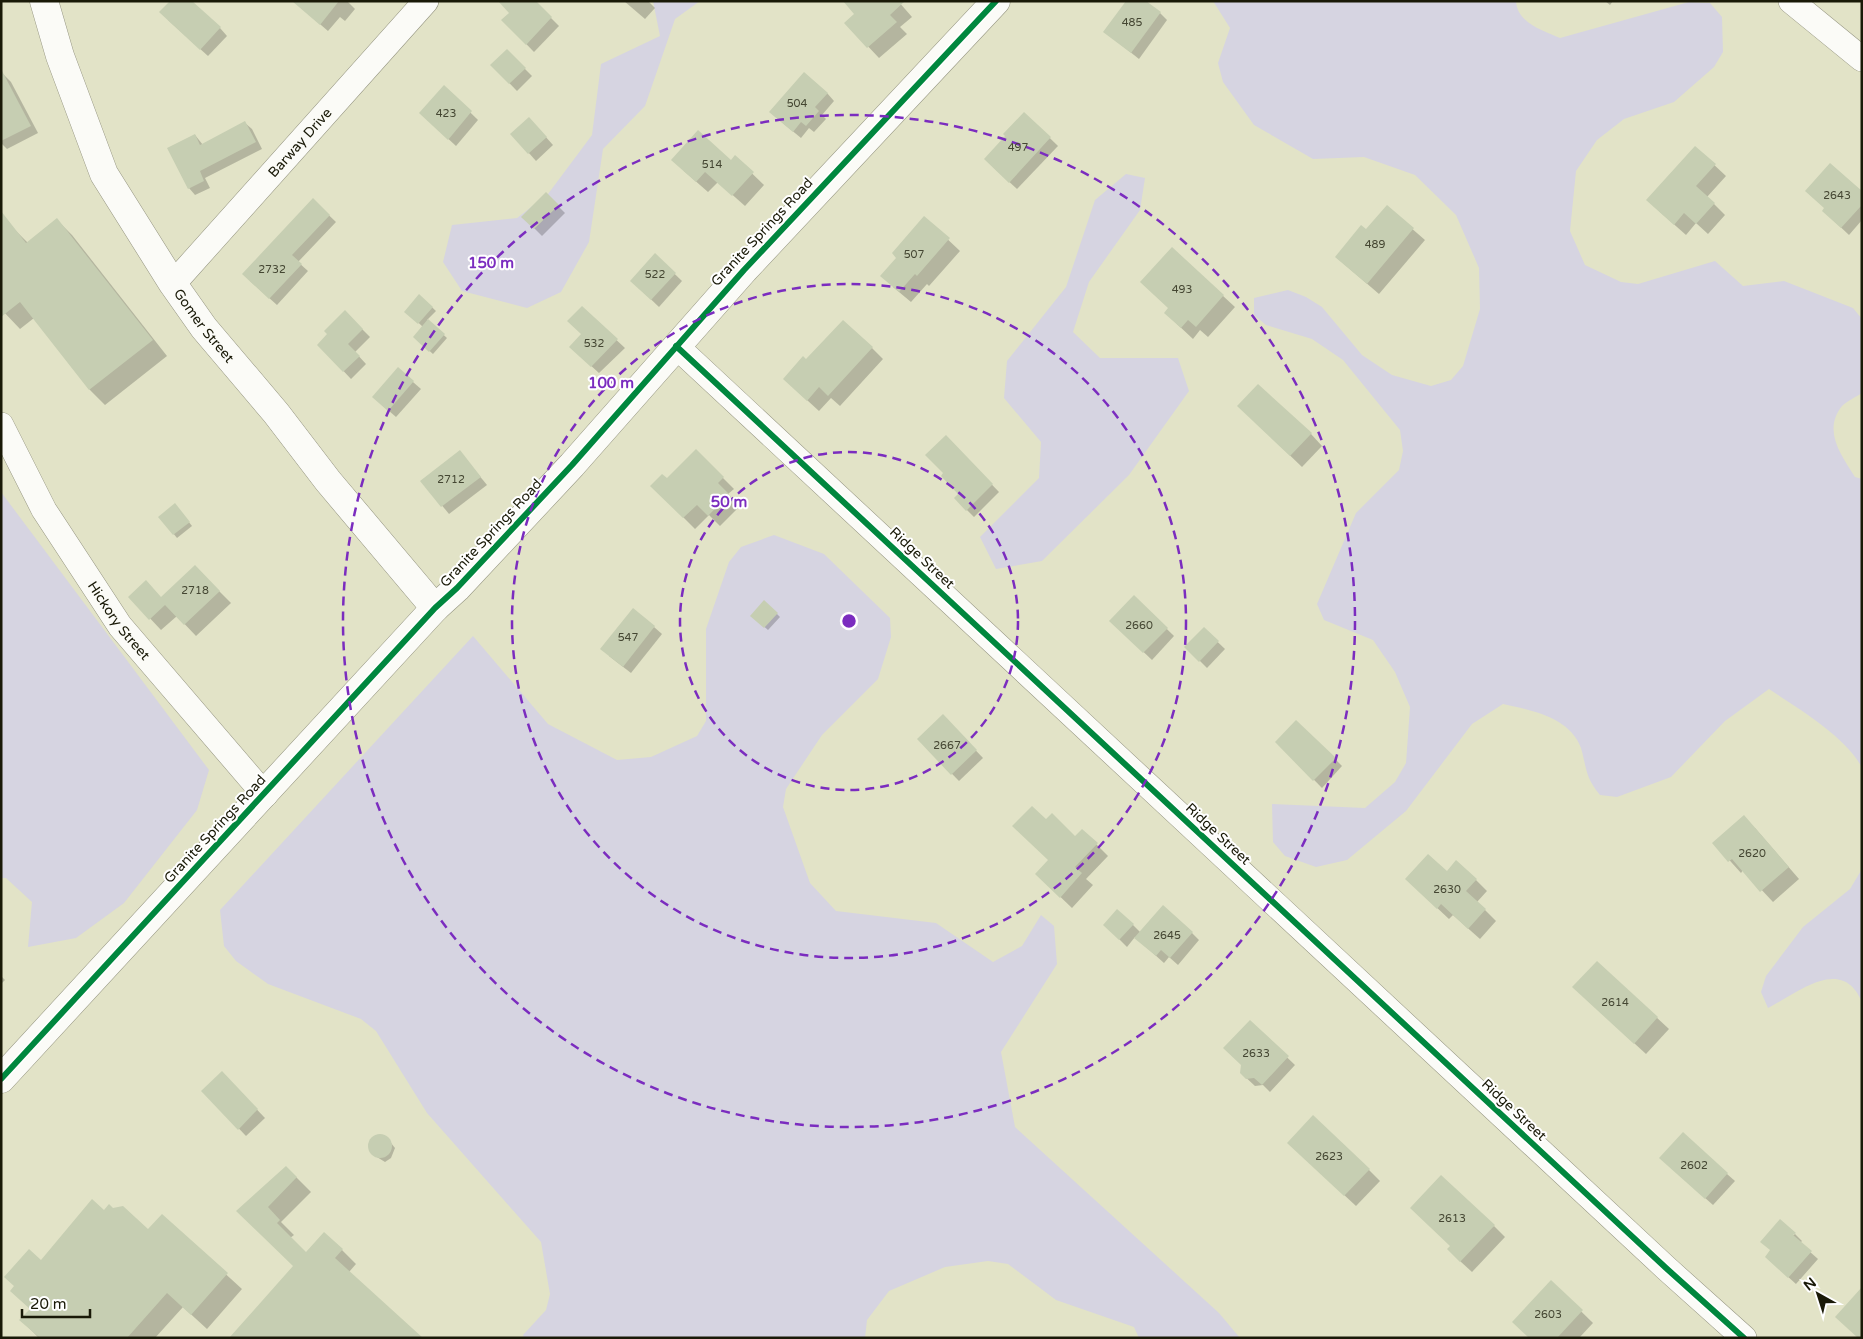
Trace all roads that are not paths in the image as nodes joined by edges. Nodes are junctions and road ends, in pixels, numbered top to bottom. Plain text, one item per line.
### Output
1 (44, 1) edge
2 (426, 1) edge
3 (996, 1) edge
4 (1791, 1) edge
5 (1862, 59) edge
6 (173, 284) junction
7 (676, 346) junction
8 (1, 425) edge
9 (435, 608) junction
10 (265, 795) junction
11 (1, 1079) edge
12 (1744, 1338) edge

1 - 6 street, Gomer Street
2 - 6 street, Barway Drive
3 - 7 street, Granite Springs Road
4 - 5 street
6 - 9 street, Gomer Street
7 - 9 street, Granite Springs Road
7 - 12 street, Ridge Street
8 - 10 street, Hickory Street
9 - 10 street, Granite Springs Road
10 - 11 street, Granite Springs Road

